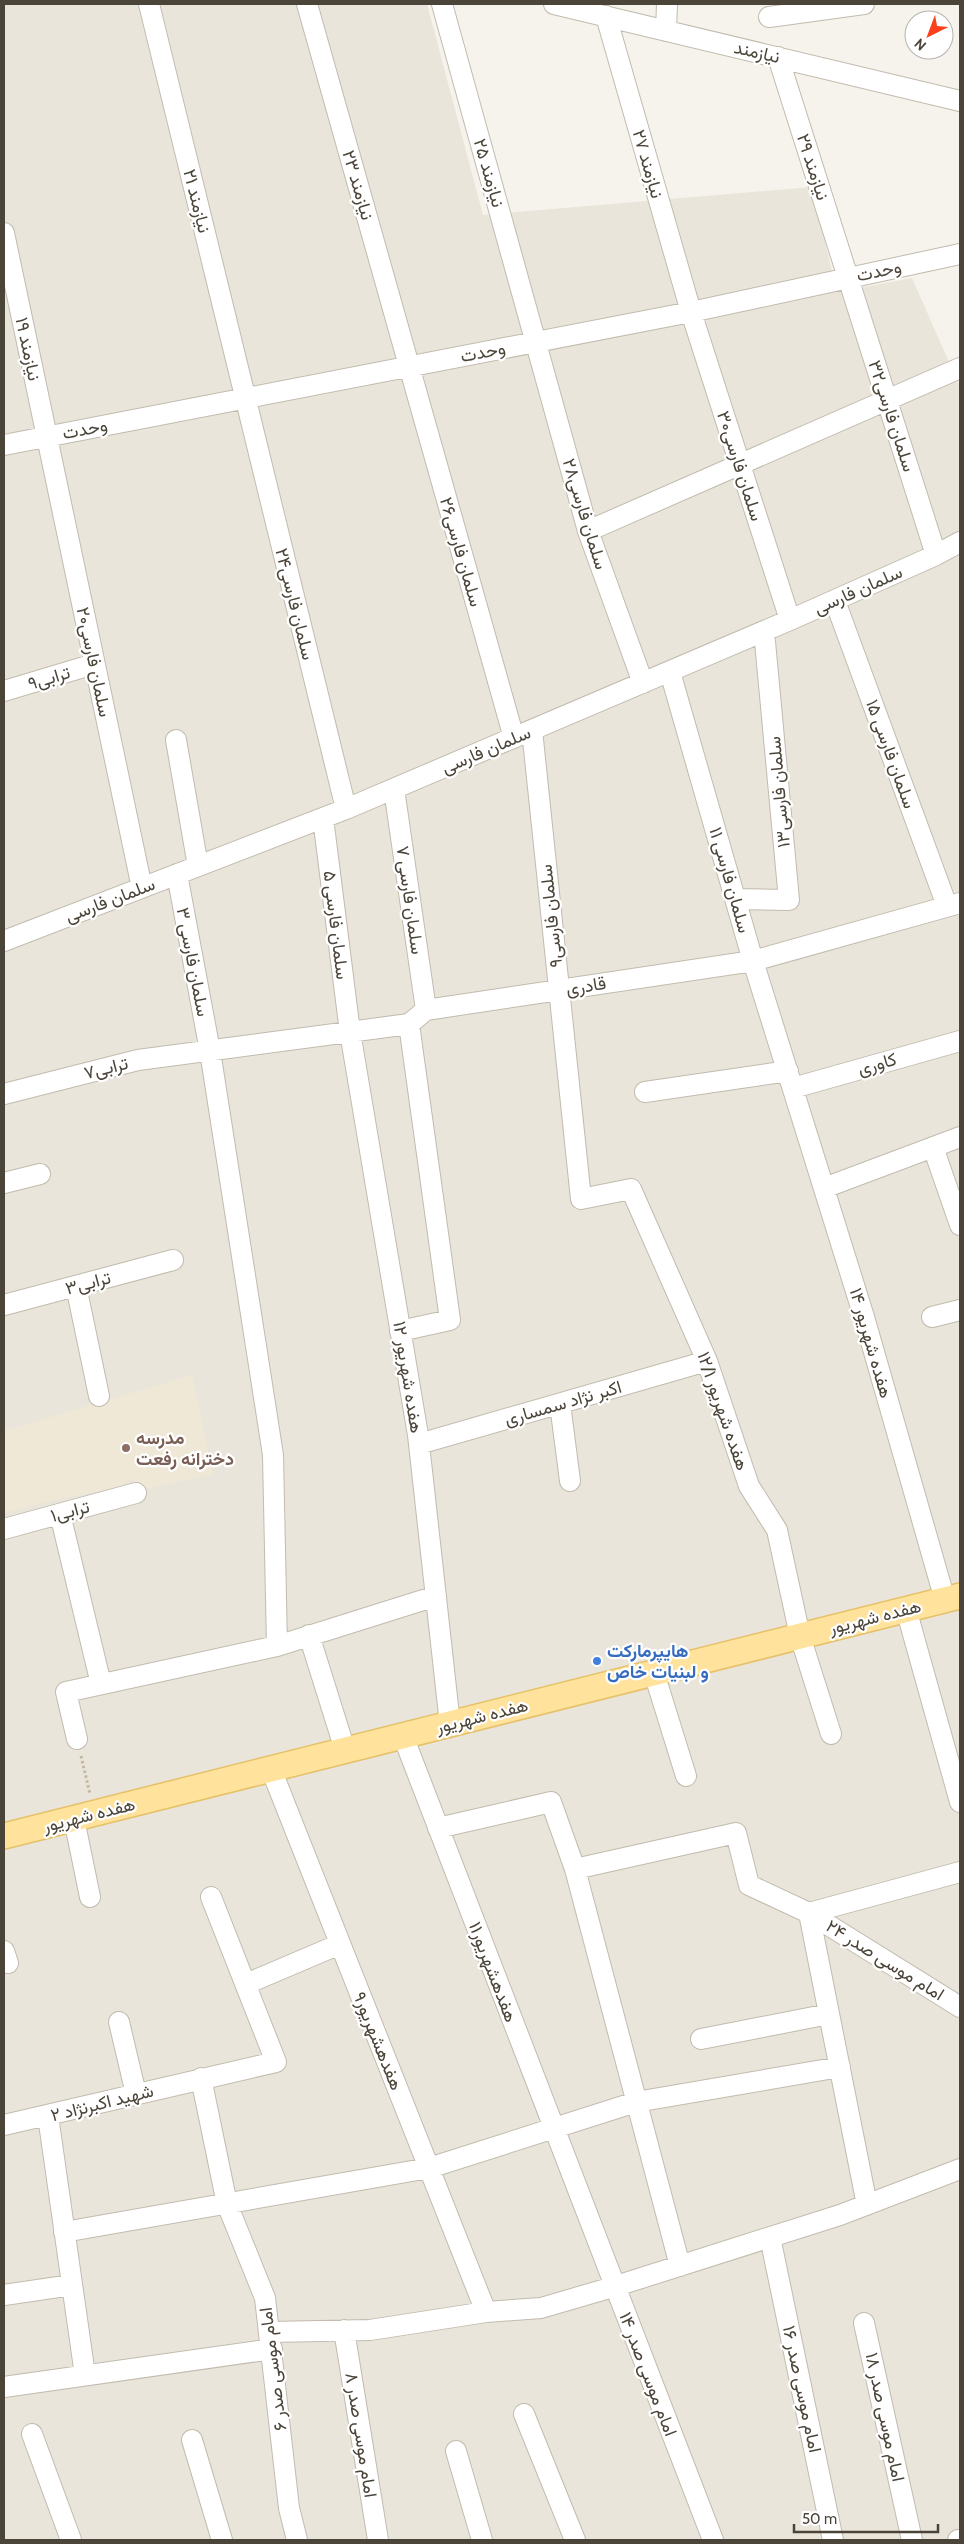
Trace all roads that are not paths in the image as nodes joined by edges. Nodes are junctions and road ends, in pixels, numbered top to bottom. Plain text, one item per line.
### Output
1 (149, 4) edge
2 (307, 4) edge
3 (442, 4) edge
4 (554, 4) edge
5 (667, 4) edge
6 (864, 4) edge
7 (606, 16) junction
8 (769, 17) dead end
9 (666, 31) junction
10 (778, 57) junction
11 (960, 101) edge
12 (4, 233) edge
13 (960, 254) edge
14 (848, 277) junction
15 (691, 312) junction
16 (536, 342) junction
17 (409, 366) junction
18 (960, 368) edge
19 (245, 398) junction
20 (887, 402) junction
21 (46, 437) junction
22 (4, 445) edge
23 (740, 465) junction
24 (588, 531) junction
25 (960, 542) edge
26 (936, 556) junction
27 (835, 601) junction
28 (790, 620) junction
29 (764, 631) junction
30 (94, 664) junction
31 (670, 672) junction
32 (643, 683) junction
33 (4, 691) edge
34 (532, 730) junction
35 (514, 738) junction
36 (176, 740) dead end
37 (394, 789) junction
38 (346, 810) junction
39 (323, 818) junction
40 (198, 866) junction
41 (177, 874) junction
42 (142, 888) junction
43 (736, 899) junction
44 (953, 904) edge
45 (4, 941) edge
46 (753, 961) junction
47 (559, 990) junction
48 (426, 1010) junction
49 (410, 1024) junction
50 (350, 1032) junction
51 (960, 1041) edge
52 (210, 1051) junction
53 (790, 1080) junction
54 (645, 1092) dead end
55 (4, 1094) edge
56 (960, 1137) edge
57 (933, 1147) junction
58 (40, 1174) dead end
59 (4, 1183) edge
60 (824, 1188) junction
61 (631, 1190) joint
62 (960, 1225) edge
63 (173, 1260) dead end
64 (76, 1286) junction
65 (4, 1305) edge
66 (960, 1310) edge
67 (932, 1317) dead end
68 (400, 1331) junction
69 (707, 1361) junction
70 (99, 1396) dead end
71 (560, 1404) junction
72 (419, 1444) junction
73 (570, 1480) dead end
74 (136, 1493) dead end
75 (60, 1514) junction
76 (4, 1529) edge
77 (436, 1596) junction
78 (953, 1598) edge
79 (906, 1609) junction
80 (309, 1635) junction
81 (800, 1636) junction
82 (276, 1646) junction
83 (654, 1673) junction
84 (101, 1684) junction
85 (450, 1724) junction
86 (831, 1734) dead end
87 (403, 1736) junction
88 (77, 1739) road end
89 (346, 1750) junction
90 (271, 1769) junction
91 (686, 1776) dead end
92 (960, 1802) edge
93 (84, 1816) junction
94 (438, 1828) junction
95 (4, 1836) edge
96 (575, 1869) junction
97 (960, 1872) edge
98 (90, 1897) dead end
99 (211, 1897) dead end
100 (810, 1913) junction
101 (340, 1944) junction
102 (246, 1984) junction
103 (960, 2007) edge
104 (829, 2014) junction
105 (119, 2022) dead end
106 (702, 2038) dead end
107 (840, 2067) junction
108 (201, 2078) junction
109 (136, 2094) junction
110 (636, 2102) junction
111 (48, 2116) junction
112 (4, 2125) edge
113 (554, 2128) junction
114 (429, 2168) junction
115 (960, 2169) edge
116 (227, 2204) junction
117 (867, 2205) junction
118 (584, 2208) joint
119 (64, 2232) junction
120 (770, 2238) junction
121 (680, 2266) junction
122 (72, 2285) junction
123 (614, 2287) junction
124 (4, 2295) edge
125 (486, 2312) junction
126 (864, 2323) dead end
127 (344, 2330) junction
128 (271, 2340) junction
129 (85, 2375) junction
130 (4, 2387) edge
131 (524, 2414) dead end
132 (32, 2434) dead end
133 (192, 2440) dead end
134 (456, 2451) dead end
135 (71, 2540) edge
136 (222, 2540) edge
137 (297, 2540) edge
138 (378, 2540) edge
139 (482, 2540) edge
140 (575, 2540) edge
141 (713, 2540) edge
142 (833, 2540) edge
143 (912, 2540) edge

1 - 19 street, نیازمند ۲۱
2 - 17 street, نیازمند ۲۳
3 - 16 street, نیازمند ۲۵
4 - 7 street, نیازمند
5 - 9 street
6 - 8 street
7 - 9 street, نیازمند
7 - 15 street, نیازمند ۲۷
9 - 10 street, نیازمند
10 - 11 street, نیازمند
10 - 14 street, نیازمند ۲۹
12 - 21 street, نیازمند ۱۹
13 - 14 street, وحدت
14 - 15 street, وحدت
14 - 20 street, سلمان فارسی۳۲
15 - 16 street, وحدت
15 - 23 street, سلمان فارسی۳۰
16 - 17 street, وحدت
16 - 24 street, سلمان فارسی۲۸
17 - 19 street, وحدت
17 - 35 street, سلمان فارسی۲۶
18 - 20 street
19 - 21 street, وحدت
19 - 38 street, سلمان فارسی۲۴
20 - 23 street
20 - 26 street, سلمان فارسی۳۲
21 - 22 street, وحدت
21 - 30 street, سلمان فارسی۲۰
23 - 24 street
23 - 28 street, سلمان فارسی۳۰
24 - 32 street, سلمان فارسی۲۸
25 - 26 street, سلمان فارسی
26 - 27 street, سلمان فارسی
27 - 28 street, سلمان فارسی
27 - 44 street, سلمان فارسی ۱۵
28 - 29 street, سلمان فارسی
29 - 31 street, سلمان فارسی
29 - 43 street, سلمان فارسی۱۳
30 - 33 street, ترابی۹
30 - 42 street, سلمان فارسی۲۰
31 - 32 street, سلمان فارسی
31 - 43 street, سلمان فارسی ۱۱
32 - 34 street, سلمان فارسی
34 - 35 street, سلمان فارسی
34 - 47 street, سلمان فارسی۹
35 - 37 street, سلمان فارسی
36 - 40 street
37 - 38 street, سلمان فارسی
37 - 48 street, سلمان فارسی ۷
38 - 39 street, سلمان فارسی
39 - 40 street, سلمان فارسی
39 - 50 street, سلمان فارسی ۵
40 - 41 street, سلمان فارسی
41 - 42 street, سلمان فارسی
41 - 52 street, سلمان فارسی ۳
42 - 45 street, سلمان فارسی
43 - 46 street, سلمان فارسی ۱۱
44 - 46 street, قادری
46 - 47 street, قادری
46 - 53 street, سلمان فارسی ۱۱
47 - 48 street, قادری
47 - 61 street, سلمان فارسی۹
48 - 49 street
49 - 50 street
49 - 68 street
50 - 52 street
50 - 68 street, هفده شهریور ۱۲
51 - 53 street, کاوری
52 - 55 street, ترابی۷
52 - 82 street, سلمان فارسی ۳
53 - 54 street, کاوری
53 - 60 street, هفده شهریور ۱۴
56 - 57 street
57 - 60 street
57 - 62 street
58 - 59 street
60 - 78 street, هفده شهریور ۱۴
61 - 69 street, هفده شهریور ۱۲/۱
63 - 64 street, ترابی۳
64 - 65 street, ترابی۳
64 - 70 street
66 - 67 street
68 - 72 street, هفده شهریور ۱۲
69 - 71 street, اکبر نژاد سمساری
69 - 81 street, هفده شهریور ۱۲/۱
71 - 72 street, اکبر نژاد سمساری
71 - 73 street
72 - 77 street, هفده شهریور ۱۲
74 - 75 street, ترابی۱
75 - 76 street, ترابی۱
75 - 84 street
77 - 80 street
77 - 85 street, هفده شهریور ۱۲
78 - 79 main road, هفده شهریور
79 - 81 main road, هفده شهریور
79 - 92 street
80 - 82 street
80 - 89 street
81 - 83 main road, هفده شهریور
81 - 86 street, هفده شهریور ۱۲/۱
82 - 84 street
83 - 85 main road, هفده شهریور
83 - 91 street
84 - 88 street
85 - 87 main road, هفده شهریور
87 - 89 main road, هفده شهریور
87 - 94 street, هفدهشهریور۱۱
89 - 90 main road, هفده شهریور
90 - 93 main road, هفده شهریور
90 - 101 street, هفدهشهریور۹
93 - 95 main road, هفده شهریور
93 - 98 street
94 - 96 street
94 - 113 street, هفدهشهریور۱۱
96 - 100 street, امام موسی صدر ۲۴
96 - 110 street
97 - 100 street
99 - 102 street
100 - 103 street, امام موسی صدر ۲۴
100 - 104 street
101 - 102 street
101 - 114 street, هفدهشهریور۹
102 - 108 street, شهید اکبرنژاد ۲
104 - 106 street
104 - 107 street
105 - 109 street
107 - 110 street
107 - 117 street
108 - 109 street, شهید اکبرنژاد ۲
108 - 116 street, امام موسی صدر ۶
109 - 111 street, شهید اکبرنژاد ۲
110 - 113 street
110 - 121 street
111 - 112 street, شهید اکبرنژاد ۲
111 - 119 street
113 - 114 street
113 - 118 street, هفدهشهریور۱۱
114 - 116 street
114 - 125 street, هفدهشهریور۹
115 - 117 street
116 - 119 street
116 - 128 street, امام موسی صدر ۶
117 - 120 street
118 - 123 street, امام موسی صدر ۱۴
119 - 122 street
120 - 121 street
120 - 142 street, امام موسی صدر ۱۶
121 - 123 street
122 - 124 street
122 - 129 street
123 - 125 street
123 - 141 street, امام موسی صدر ۱۴
125 - 127 street
126 - 143 street, امام موسی صدر ۱۸
127 - 128 street
127 - 138 street, امام موسی صدر ۸
128 - 129 street
128 - 137 street, امام موسی صدر ۶
129 - 130 street
131 - 140 street
132 - 135 street
133 - 136 street
134 - 139 street

